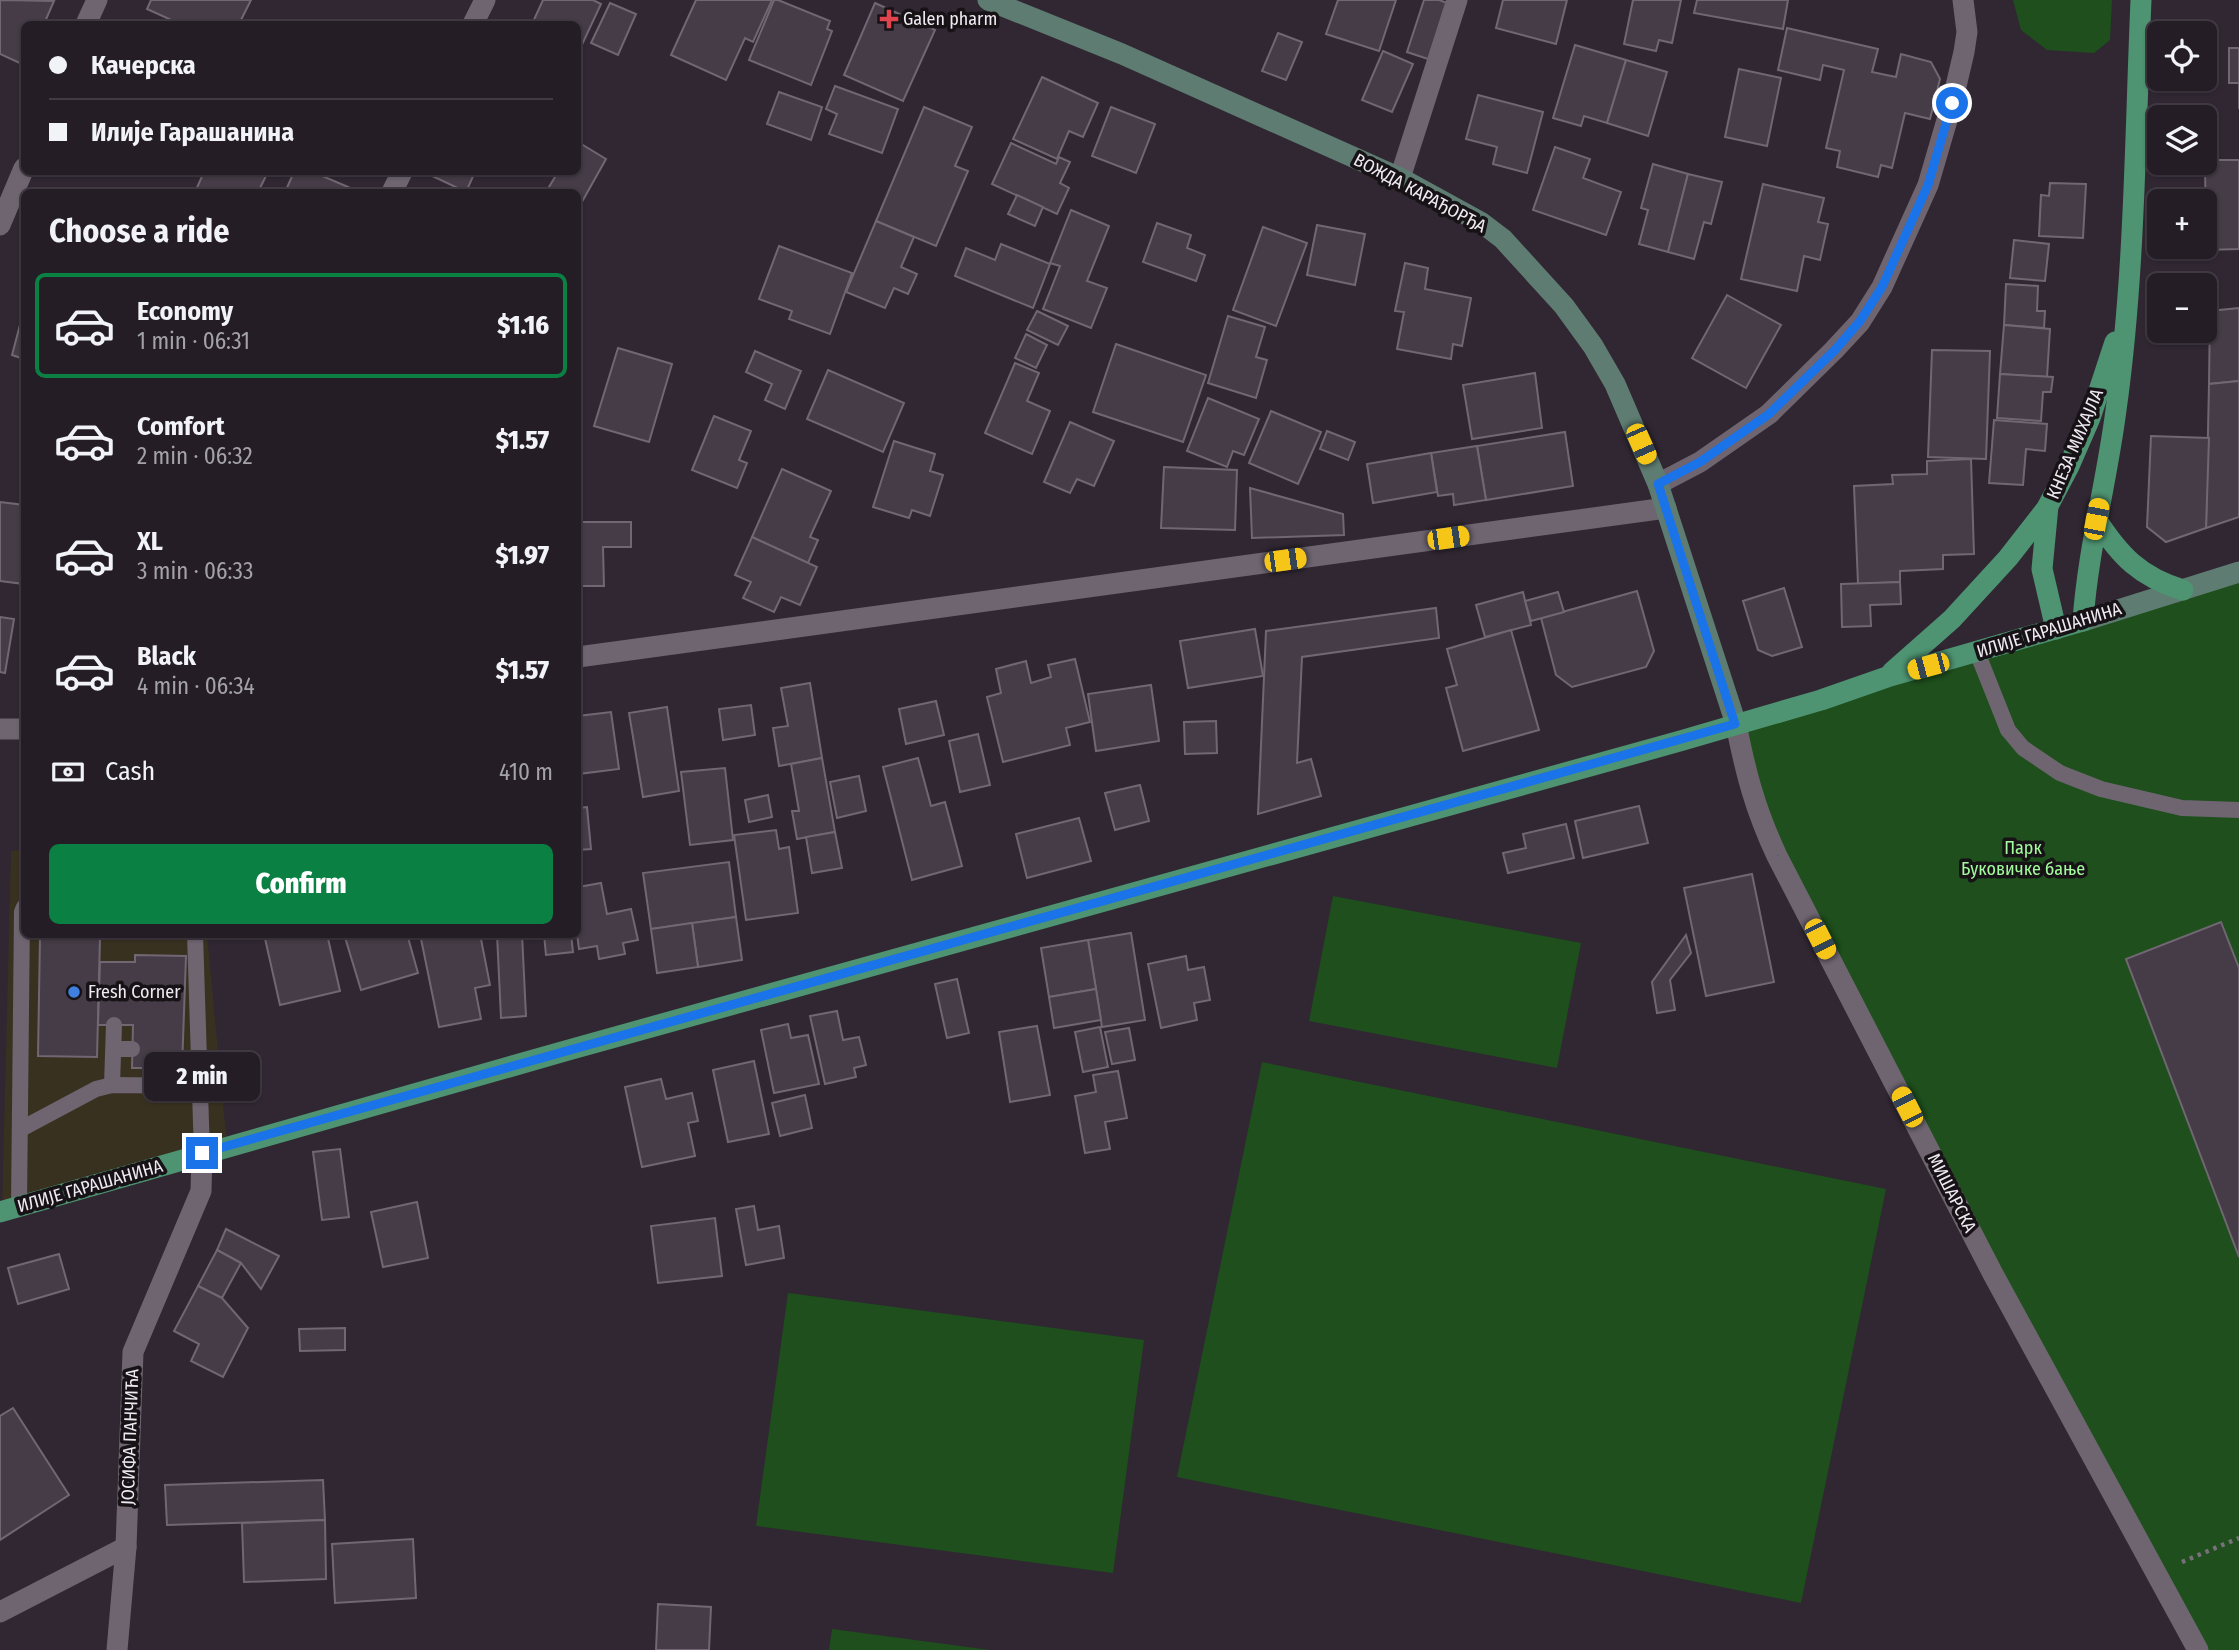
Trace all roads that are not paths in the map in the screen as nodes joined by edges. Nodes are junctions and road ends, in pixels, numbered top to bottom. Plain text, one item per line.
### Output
1 (97, 0) edge
2 (485, 0) edge
3 (988, 0) edge
4 (1457, 0) edge
5 (1963, 0) edge
6 (2141, 0) edge
7 (87, 21) edge
8 (474, 21) edge
9 (21, 175) edge
10 (1400, 178) junction
11 (0, 225) edge
12 (2127, 303) junction
13 (1658, 484) junction
14 (2048, 506) junction
15 (1666, 508) junction
16 (2096, 519) junction
17 (2239, 572) edge
18 (2183, 590) junction
19 (2083, 621) junction
20 (2056, 629) junction
21 (1977, 652) junction
22 (581, 657) edge
23 (1886, 677) junction
24 (1735, 724) junction
25 (0, 729) edge
26 (21, 729) edge
27 (2239, 810) edge
28 (22, 938) edge
29 (195, 938) edge
30 (114, 1025) dead end
31 (132, 1048) dead end
32 (114, 1049) junction
33 (113, 1085) junction
34 (200, 1086) junction
35 (20, 1129) junction
36 (202, 1153) junction
37 (9, 1210) edge
38 (126, 1548) junction
39 (0, 1612) edge
40 (117, 1650) edge
41 (2198, 1650) edge

1 - 7 street
2 - 8 street
3 - 10 main road, ВОЖДА КАРАЂОРЂА
4 - 10 street
5 - 13 street
6 - 12 main road, КНЕЗА МИХАЈЛА
9 - 11 street
10 - 13 main road, ВОЖДА КАРАЂОРЂА
12 - 14 main road, КНЕЗА МИХАЈЛА
12 - 16 main road, КНЕЗА МИХАЈЛА
13 - 15 main road, ВОЖДА КАРАЂОРЂА
14 - 20 main road, КНЕЗА МИХАЈЛА
14 - 23 main road
15 - 22 street
15 - 24 main road, ВОЖДА КАРАЂОРЂА
16 - 18 main road
16 - 19 main road, КНЕЗА МИХАЈЛА
17 - 18 main road, ИЛИЈЕ ГАРАШАНИНА
18 - 19 main road, ИЛИЈЕ ГАРАШАНИНА
19 - 20 main road, ИЛИЈЕ ГАРАШАНИНА
20 - 21 main road, ИЛИЈЕ ГАРАШАНИНА
21 - 23 main road, ИЛИЈЕ ГАРАШАНИНА
21 - 27 lane
23 - 24 main road, ИЛИЈЕ ГАРАШАНИНА
24 - 36 main road, ИЛИЈЕ ГАРАШАНИНА
24 - 41 street, МИШАРСКА
25 - 26 street
28 - 35 lane
29 - 34 lane
30 - 32 lane
31 - 32 lane
32 - 33 lane
33 - 34 lane
33 - 35 lane
34 - 36 lane
35 - 37 lane
36 - 37 main road, ИЛИЈЕ ГАРАШАНИНА
36 - 38 street, ЈОСИФА ПАНЧИЋА
38 - 39 street
38 - 40 street, ЈОСИФА ПАНЧИЋА

